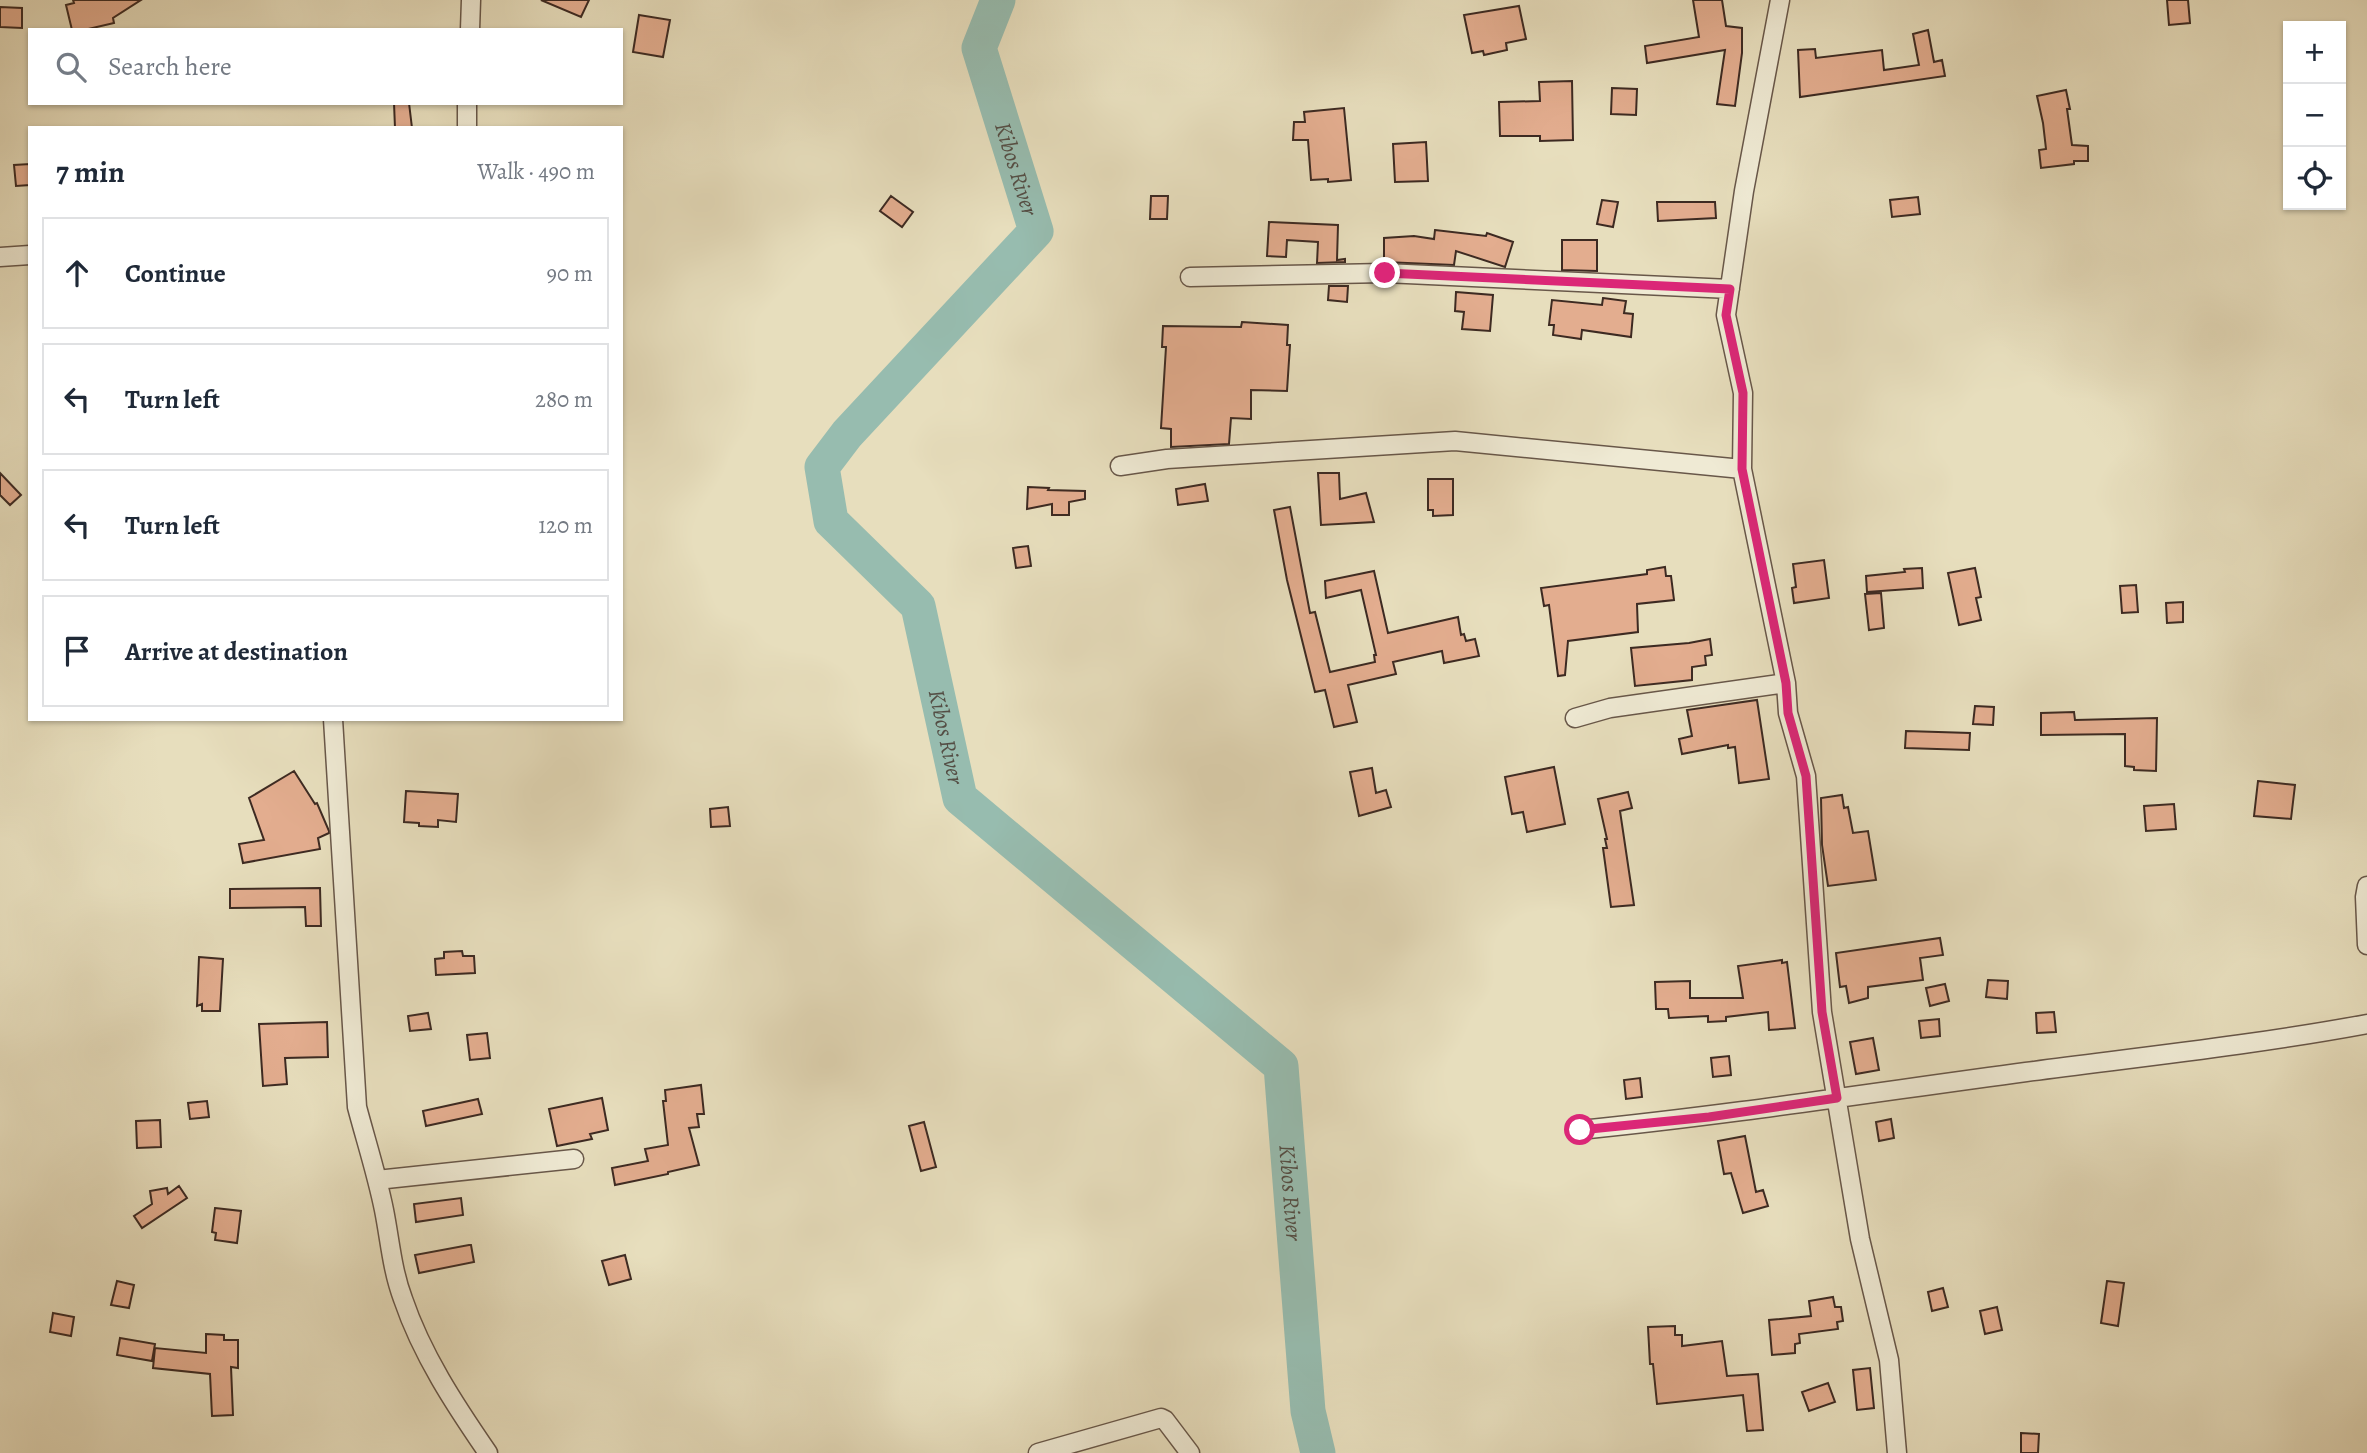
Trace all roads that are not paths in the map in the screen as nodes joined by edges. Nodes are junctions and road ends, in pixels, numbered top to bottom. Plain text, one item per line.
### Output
1 (471, 0) edge
2 (1780, 0) edge
3 (470, 28) edge
4 (467, 105) edge
5 (467, 126) edge
6 (28, 255) edge
7 (0, 257) edge
8 (1189, 277) dead end
9 (1730, 289) junction
10 (1120, 466) dead end
11 (1742, 469) junction
12 (1786, 683) junction
13 (1575, 718) dead end
14 (333, 721) edge
15 (2367, 886) edge
16 (2367, 945) edge
17 (2367, 1024) edge
18 (1837, 1098) junction
19 (1580, 1130) dead end
20 (574, 1159) dead end
21 (377, 1180) junction
22 (488, 1453) edge
23 (1038, 1453) edge
24 (1190, 1453) edge
25 (1897, 1453) edge

1 - 3 street
2 - 9 street
4 - 5 street
6 - 7 street
8 - 9 street
9 - 11 street
10 - 11 street
11 - 12 street
12 - 13 street
12 - 18 street
14 - 21 street
15 - 16 street
17 - 18 street
18 - 19 street
18 - 25 street
20 - 21 street
21 - 22 street
23 - 24 street

